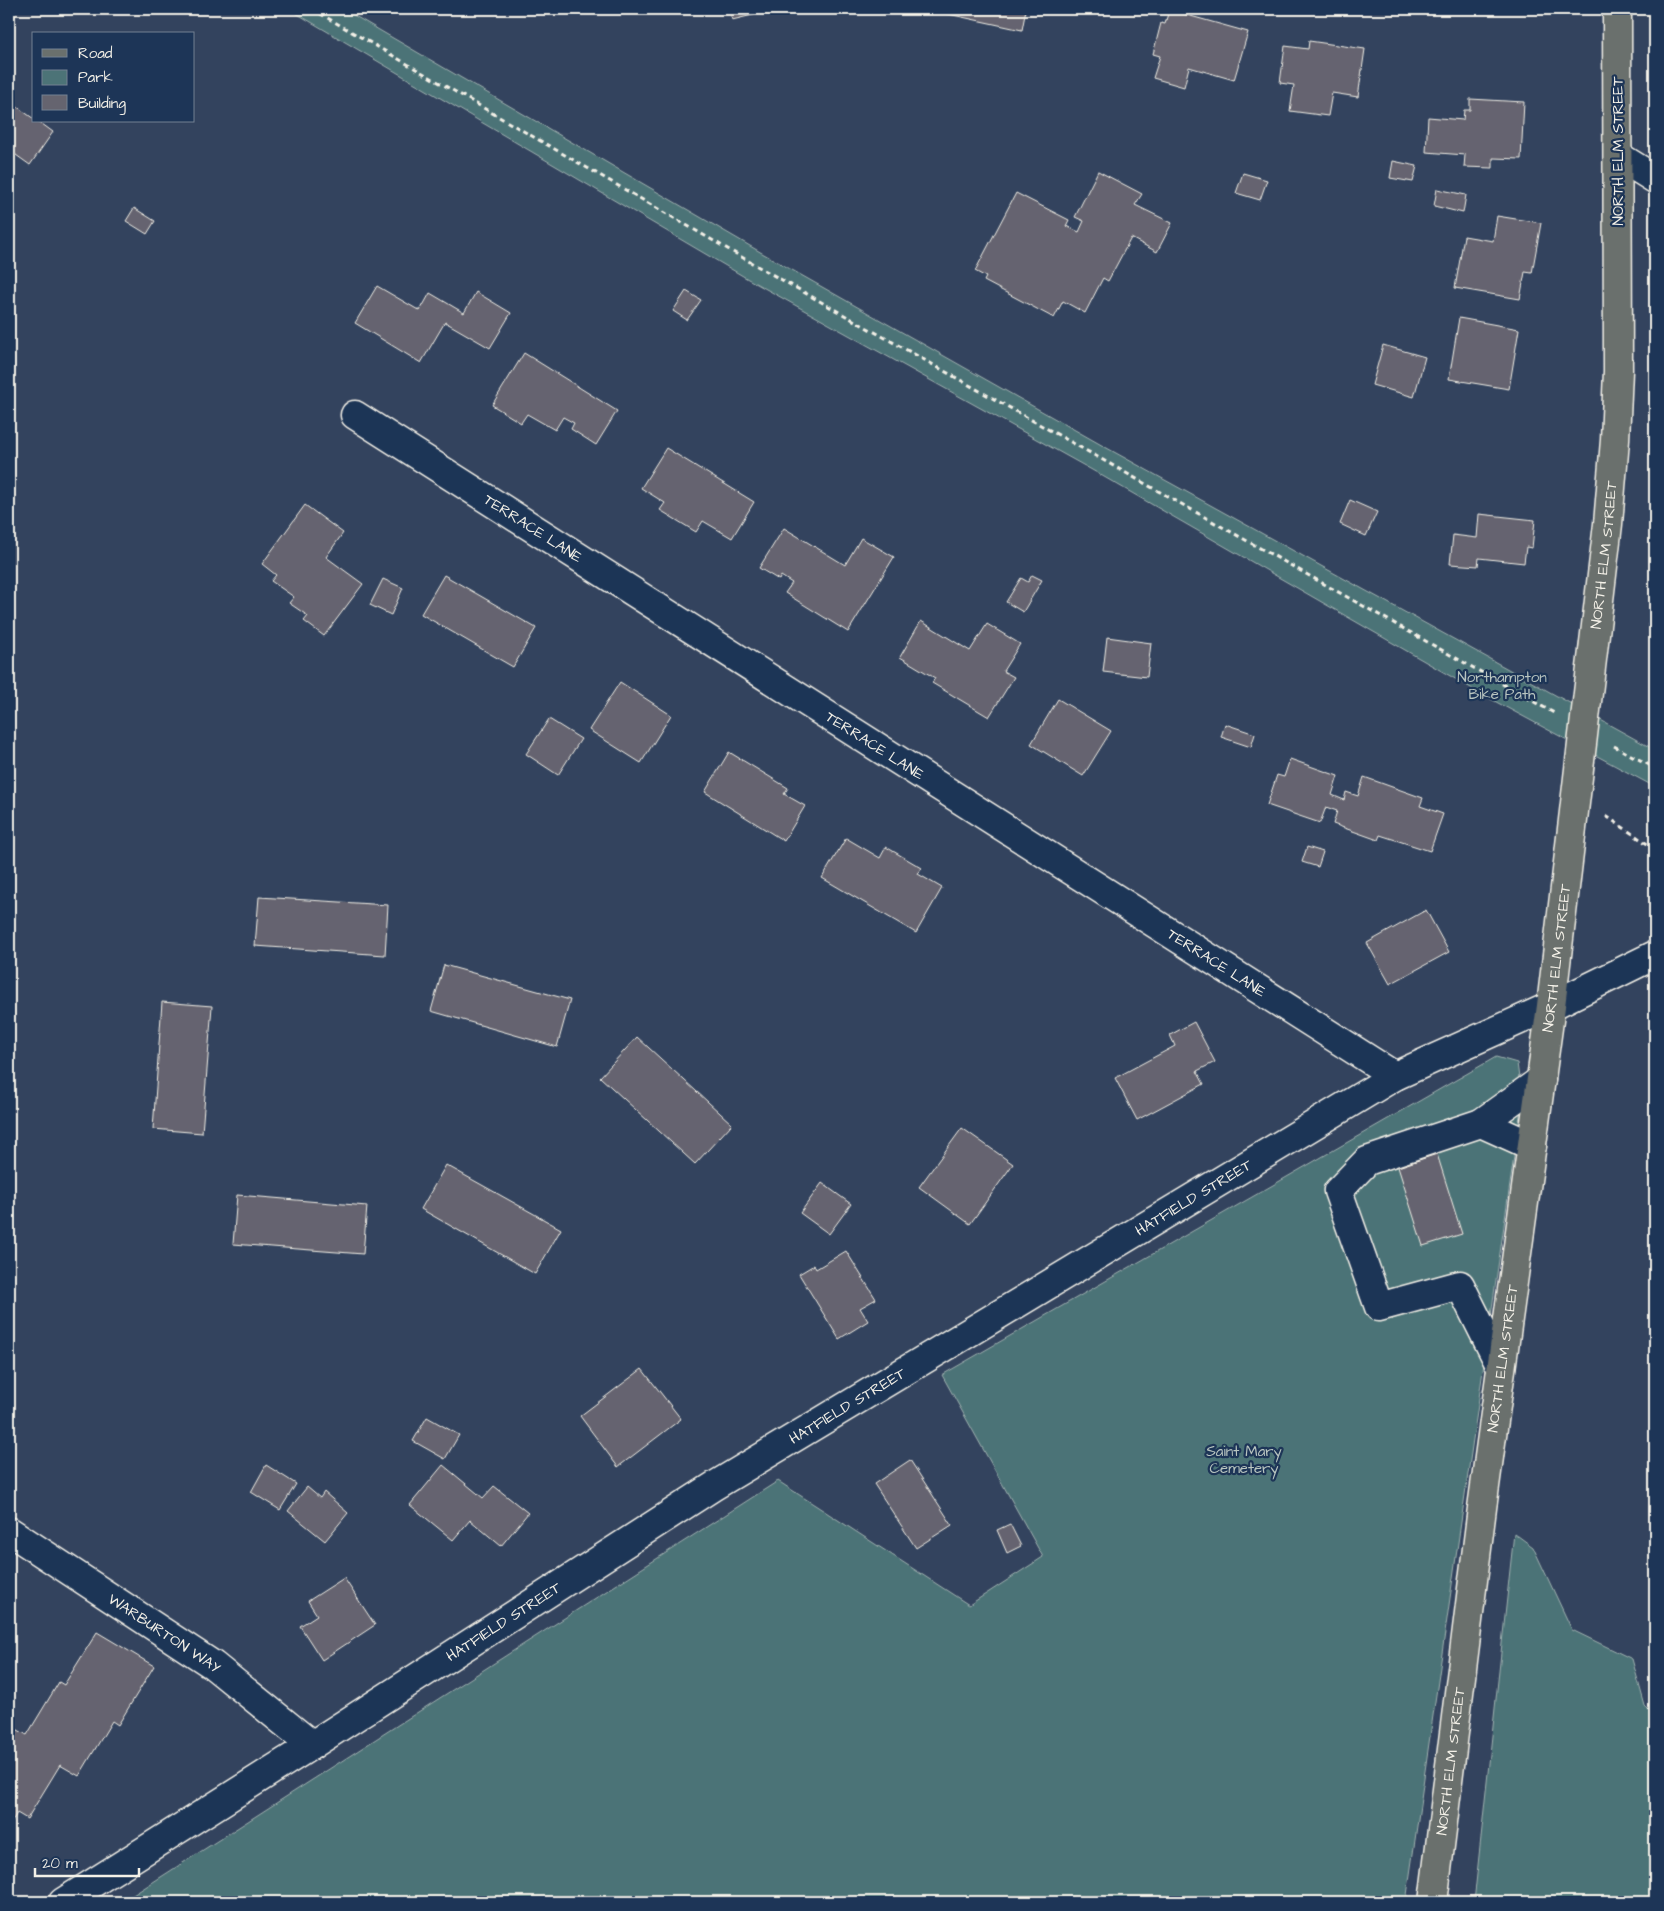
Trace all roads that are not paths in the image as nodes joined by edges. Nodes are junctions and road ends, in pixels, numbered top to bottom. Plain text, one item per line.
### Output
1 (1613, 10) edge
2 (1618, 156) junction
3 (1655, 179) edge
4 (355, 415) dead end
5 (1655, 955) edge
6 (1551, 1006) junction
7 (1395, 1076) junction
8 (1541, 1080) junction
9 (1481, 1123) junction
10 (1532, 1146) junction
11 (1502, 1367) junction
12 (9, 1531) edge
13 (312, 1745) junction
14 (63, 1902) edge
15 (1432, 1902) edge

1 - 2 main road, NORTH ELM STREET
2 - 3 street
2 - 6 main road, NORTH ELM STREET
4 - 7 street, TERRACE LANE
5 - 6 street, HATFIELD STREET
6 - 7 street, HATFIELD STREET
6 - 8 main road, NORTH ELM STREET
7 - 13 street, HATFIELD STREET
8 - 9 street
8 - 10 main road, NORTH ELM STREET
9 - 10 street
9 - 11 street
10 - 11 main road, NORTH ELM STREET
11 - 15 main road, NORTH ELM STREET
12 - 13 street, WARBURTON WAY
13 - 14 street, HATFIELD STREET

